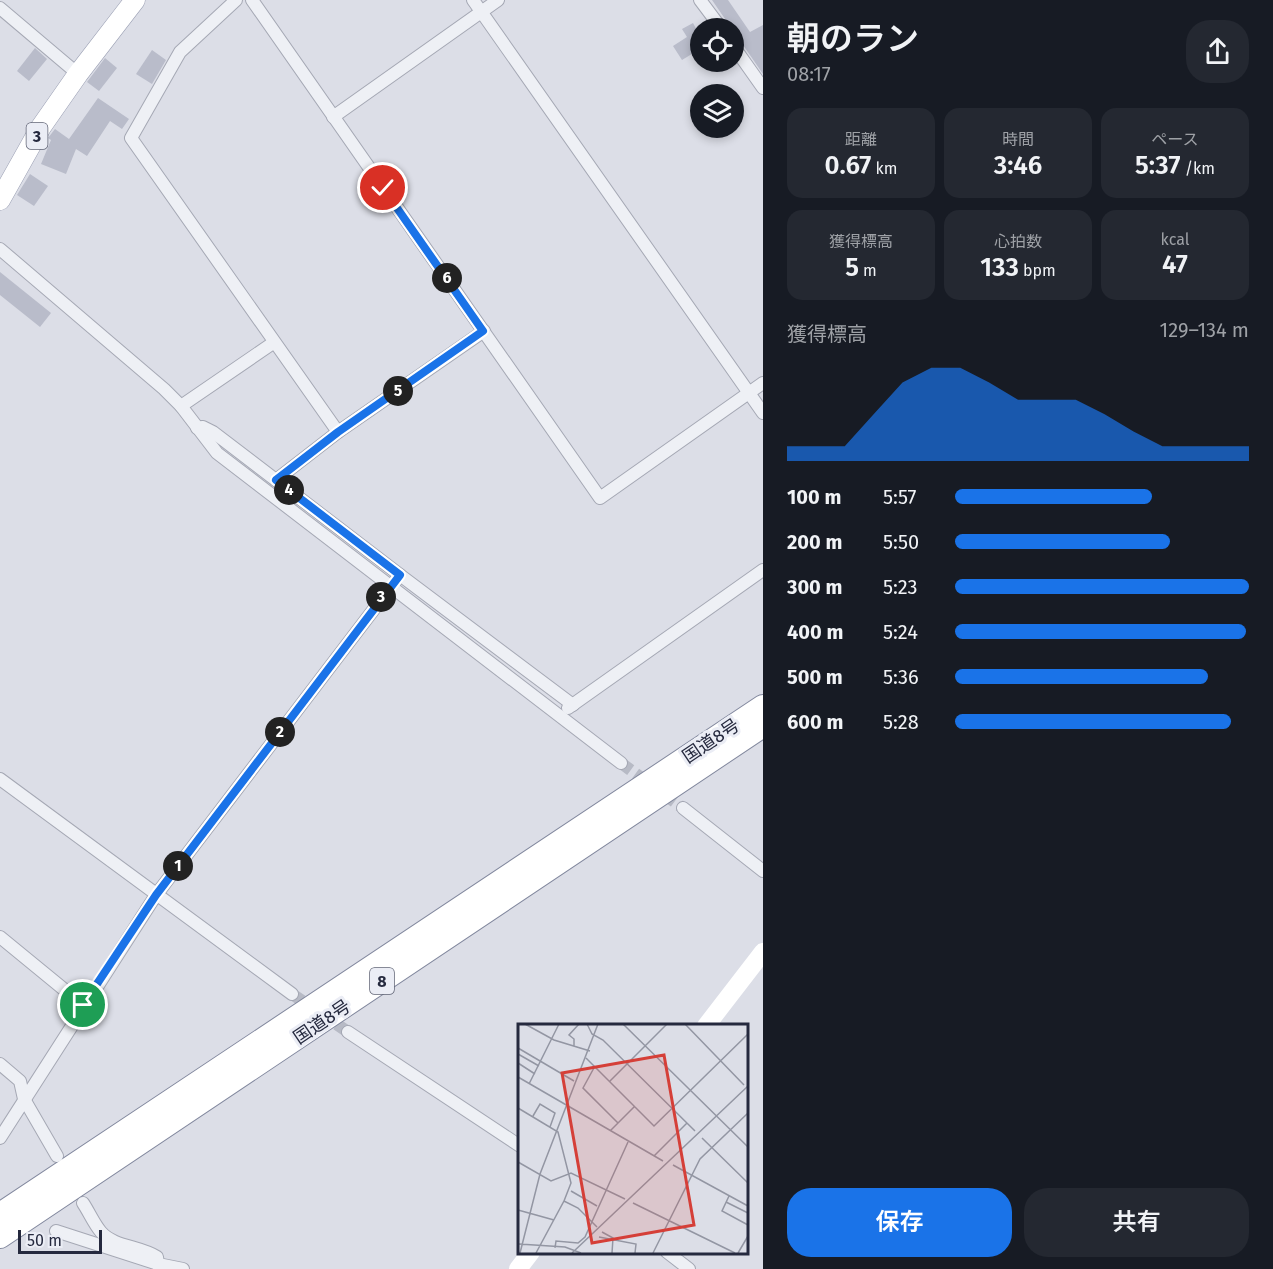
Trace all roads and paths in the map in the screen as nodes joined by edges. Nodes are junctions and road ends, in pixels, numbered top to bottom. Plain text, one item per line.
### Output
1 (135, 0) edge
2 (236, 0) edge
3 (252, 0) edge
4 (473, 0) edge
5 (498, 0) edge
6 (700, 0) edge
7 (0, 8) edge
8 (482, 12) junction
9 (714, 18) edge
10 (744, 61) edge
11 (78, 74) junction
12 (763, 88) edge
13 (333, 117) junction
14 (0, 200) edge
15 (0, 249) edge
16 (483, 331) junction
17 (273, 343) junction
18 (763, 383) edge
19 (749, 393) junction
20 (181, 406) junction
21 (763, 413) edge
22 (197, 428) junction
23 (338, 432) junction
24 (276, 480) junction
25 (763, 570) edge
26 (400, 575) junction
27 (390, 585) junction
28 (573, 705) junction
29 (763, 706) edge
30 (560, 714) junction
31 (763, 726) edge
32 (621, 763) tunnel mouth
33 (0, 779) edge
34 (683, 808) tunnel mouth
35 (763, 871) edge
36 (156, 895) junction
37 (0, 937) edge
38 (763, 952) edge
39 (292, 994) tunnel mouth
40 (83, 1005) junction
41 (708, 1024) edge
42 (348, 1032) tunnel mouth
43 (0, 1064) edge
44 (24, 1099) junction
45 (0, 1138) edge
46 (518, 1145) edge
47 (57, 1156) dead end
48 (83, 1203) dead end
49 (0, 1214) edge
50 (56, 1231) dead end
51 (0, 1237) edge
52 (529, 1254) edge
53 (670, 1254) edge
54 (158, 1267) edge
55 (183, 1269) edge
56 (518, 1269) edge
57 (689, 1269) edge

1 - 11 main road, 3
2 - 17 street
3 - 13 street
4 - 8 street
5 - 8 street
6 - 9 street
7 - 11 street
8 - 13 street
8 - 19 street
10 - 12 street
11 - 14 main road, 3
13 - 16 street
15 - 20 street
16 - 19 street
16 - 23 street
17 - 20 street
17 - 23 street
18 - 19 street
19 - 21 street
20 - 22 street
22 - 24 street
22 - 27 street
23 - 24 street
24 - 26 street
25 - 28 street
26 - 27 street
26 - 28 street
27 - 30 street
27 - 36 street
28 - 30 street
29 - 49 highway, 国道8号 / 8
30 - 32 street
31 - 51 highway, 国道8号 / 8
33 - 36 street
34 - 35 street
36 - 39 street
36 - 40 street
37 - 40 street
38 - 41 street
40 - 44 street
42 - 46 street
43 - 44 street
44 - 45 street
44 - 47 street
48 - 54 street
50 - 54 street
52 - 56 street
53 - 57 street
54 - 55 street

